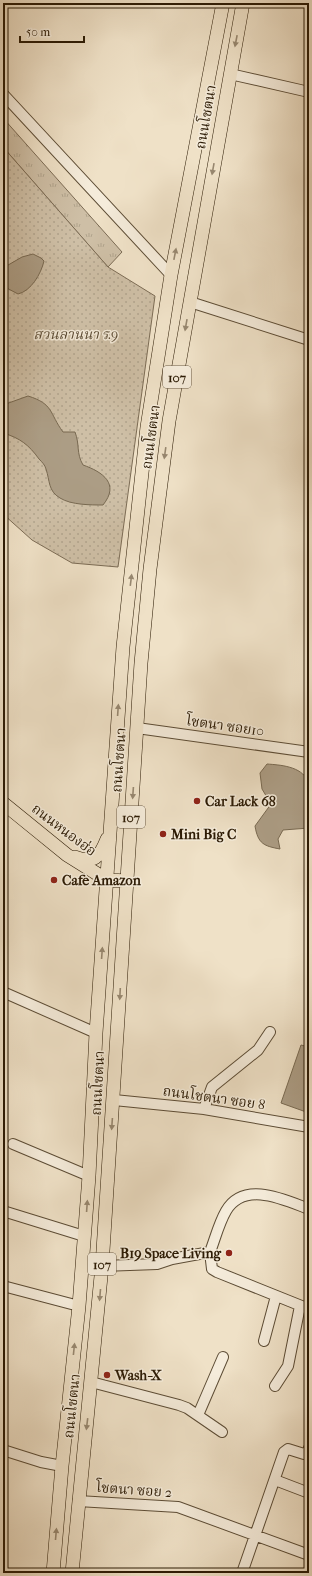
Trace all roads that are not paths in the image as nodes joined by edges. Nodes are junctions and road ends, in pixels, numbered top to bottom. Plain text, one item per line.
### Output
1 (223, 3) edge
2 (243, 3) edge
3 (230, 74) junction
4 (309, 92) edge
5 (3, 94) edge
6 (171, 275) junction
7 (190, 302) junction
8 (309, 340) edge
9 (123, 647) junction
10 (142, 650) junction
11 (137, 728) junction
12 (309, 752) edge
13 (3, 803) edge
14 (109, 832) junction
15 (67, 855) junction
16 (107, 880) junction
17 (128, 881) junction
18 (3, 992) edge
19 (270, 1032) dead end
20 (96, 1033) junction
21 (114, 1100) junction
22 (204, 1109) junction
23 (309, 1127) edge
24 (13, 1144) dead end
25 (89, 1176) junction
26 (309, 1210) edge
27 (3, 1211) edge
28 (84, 1236) junction
29 (210, 1252) junction
30 (102, 1266) junction
31 (3, 1286) edge
32 (276, 1296) junction
33 (79, 1306) junction
34 (304, 1308) edge
35 (264, 1341) dead end
36 (224, 1358) dead end
37 (91, 1382) junction
38 (275, 1386) dead end
39 (198, 1415) junction
40 (222, 1432) dead end
41 (309, 1448) edge
42 (3, 1450) edge
43 (62, 1466) junction
44 (275, 1480) junction
45 (309, 1493) edge
46 (78, 1501) junction
47 (256, 1535) junction
48 (309, 1555) edge
49 (53, 1573) edge
50 (72, 1573) edge
51 (242, 1573) edge

6 -> 1 main road, ถนนโชตนา / 107
2 -> 3 main road, ถนนโชตนา / 107
3 - 4 street
3 -> 7 main road, ถนนโชตนา / 107
5 - 6 street
9 -> 6 main road, ถนนโชตนา / 107
7 - 8 street
7 -> 10 main road, ถนนโชตนา / 107
9 - 10 main road
14 -> 9 main road, ถนนโชตนา / 107
10 - 11 main road, ถนนโชตนา / 107
11 - 12 street, โชตนา ซอย10
11 -> 17 main road, ถนนโชตนา / 107
13 - 15 main road, ถนนหนองฮ่อ
14 - 15 main road
14 - 16 main road, ถนนโชตนา / 107
15 - 16 main road, ถนนหนองฮ่อ
16 - 17 main road
20 -> 16 main road, ถนนโชตนา / 107
17 -> 21 main road, ถนนโชตนา / 107
18 - 20 street
19 - 22 street
20 - 25 main road, ถนนโชตนา / 107
21 - 22 street, ถนนโชตนา ซอย 8
21 -> 30 main road, ถนนโชตนา / 107
22 - 23 street, ถนนโชตนา ซอย 8
24 - 25 street
28 -> 25 main road, ถนนโชตนา / 107
26 - 29 street
27 - 28 street
28 - 33 main road, ถนนโชตนา / 107
29 - 30 street
29 - 32 street
30 -> 37 main road, ถนนโชตนา / 107
31 - 33 street
32 - 34 street
32 - 35 street
43 -> 33 main road, ถนนโชตนา / 107
34 - 38 street
36 - 39 street
37 - 39 street
37 -> 46 main road, ถนนโชตนา / 107
39 - 40 street
41 - 44 street
42 - 43 street
49 -> 43 main road, ถนนโชตนา / 107
44 - 45 street
44 - 47 street
46 - 47 street, โชตนา ซอย 2
46 - 50 main road, ถนนโชตนา / 107
47 - 48 street, โชตนา ซอย 2
47 - 51 street

